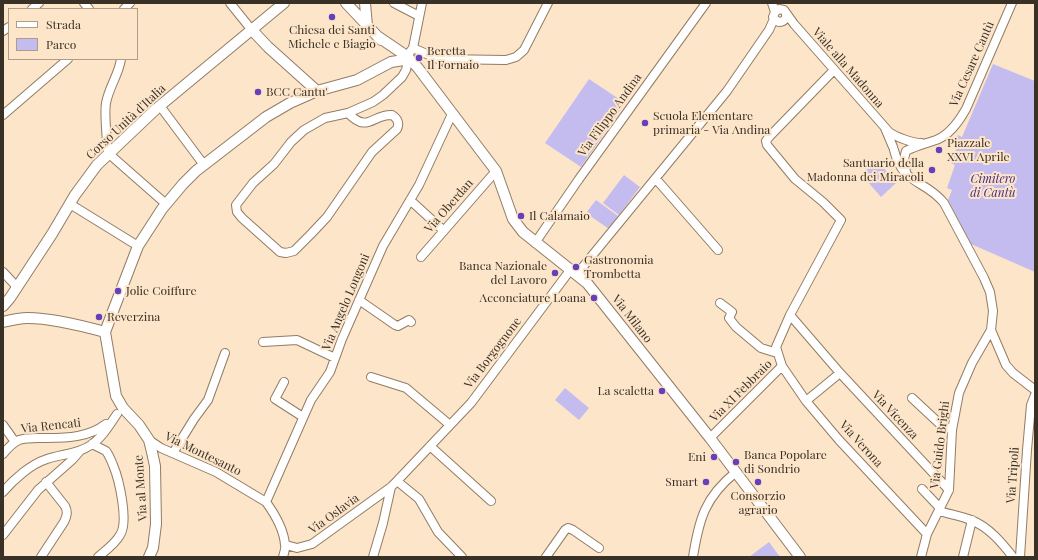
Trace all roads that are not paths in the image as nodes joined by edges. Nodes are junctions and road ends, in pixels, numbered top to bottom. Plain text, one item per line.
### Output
1 (230, 3) edge
2 (284, 3) edge
3 (346, 3) edge
4 (365, 3) edge
5 (394, 3) edge
6 (422, 3) edge
7 (548, 3) edge
8 (706, 3) edge
9 (772, 3) edge
10 (1012, 3) edge
11 (779, 14) edge
12 (419, 16) junction
13 (367, 26) junction
14 (251, 30) junction
15 (377, 36) junction
16 (411, 57) junction
17 (67, 60) edge
18 (121, 60) edge
19 (391, 62) junction
20 (834, 70) junction
21 (317, 91) junction
22 (160, 106) junction
23 (348, 113) junction
24 (452, 114) junction
25 (3, 115) edge
26 (884, 127) junction
27 (903, 138) junction
28 (928, 143) junction
29 (893, 149) junction
30 (906, 151) junction
31 (108, 153) junction
32 (204, 165) junction
33 (496, 171) junction
34 (908, 177) junction
35 (656, 179) junction
36 (410, 200) junction
37 (70, 204) junction
38 (166, 204) junction
39 (444, 231) junction
40 (535, 243) junction
41 (138, 246) junction
42 (718, 250) dead end
43 (421, 257) dead end
44 (574, 271) junction
45 (3, 272) edge
46 (17, 287) junction
47 (359, 300) junction
48 (720, 303) dead end
49 (3, 306) edge
50 (790, 315) junction
51 (3, 322) edge
52 (411, 322) dead end
53 (990, 330) junction
54 (105, 332) junction
55 (263, 342) dead end
56 (225, 353) dead end
57 (777, 353) junction
58 (335, 358) junction
59 (782, 366) junction
60 (840, 373) junction
61 (371, 377) dead end
62 (284, 382) dead end
63 (1035, 390) edge
64 (1035, 395) edge
65 (912, 398) dead end
66 (806, 401) junction
67 (120, 411) junction
68 (303, 417) junction
69 (3, 425) edge
70 (450, 425) junction
71 (952, 430) junction
72 (710, 438) junction
73 (14, 442) junction
74 (92, 444) junction
75 (430, 446) junction
76 (155, 450) junction
77 (80, 451) junction
78 (173, 453) junction
79 (3, 454) edge
80 (736, 472) junction
81 (46, 482) junction
82 (394, 484) junction
83 (922, 489) dead end
84 (949, 490) junction
85 (3, 492) edge
86 (491, 501) dead end
87 (266, 502) junction
88 (939, 509) junction
89 (972, 520) junction
90 (927, 534) junction
91 (3, 535) edge
92 (286, 545) junction
93 (599, 548) dead end
94 (41, 557) edge
95 (98, 557) edge
96 (149, 557) edge
97 (283, 557) edge
98 (374, 557) edge
99 (462, 557) edge
100 (546, 557) edge
101 (693, 557) edge
102 (800, 557) edge
103 (921, 557) edge
104 (963, 557) edge
105 (1013, 557) edge
106 (1020, 557) edge

1 - 14 street
2 - 14 main road, Corso Unità d'Italia
3 - 13 main road
4 - 13 main road
5 - 12 street
6 - 12 street
7 - 16 street
8 - 40 street, Via Filippo Andina
9 - 11 street
10 - 28 street, Via Cesare Cantù
11 - 20 street, Viale alla Madonna
11 - 35 street, Via Borgognone
12 - 16 street
13 - 15 main road
14 - 21 main road
14 - 22 main road, Corso Unità d'Italia
15 - 16 main road, Via Milano
15 - 19 main road
16 - 19 main road
16 - 23 street
16 - 24 main road, Via Milano
17 - 25 street
18 - 31 street
19 - 21 main road
20 - 26 street, Viale alla Madonna
20 - 50 street, Via XI Febbraio
21 - 32 main road
22 - 31 main road, Corso Unità d'Italia
22 - 32 street
23 - 23 street
24 - 33 main road, Via Milano
24 - 36 street, Via Angelo Longoni
26 - 27 street, Viale alla Madonna
26 - 29 street, Viale alla Madonna
27 - 28 street
27 - 29 street
27 - 30 street
28 - 30 street, Via Cesare Cantù
29 - 30 street
29 - 34 street, Via Guido Brighi
30 - 34 street
31 - 37 main road, Corso Unità d'Italia
31 - 38 street
32 - 38 main road
33 - 39 street, Via Oberdan
33 - 40 main road, Via Milano
34 - 53 street, Via Guido Brighi
35 - 42 street
35 - 44 street, Via Borgognone
36 - 39 street
36 - 47 street, Via Angelo Longoni
37 - 41 street
37 - 46 main road, Corso Unità d'Italia
38 - 41 main road
39 - 43 street, Via Oberdan
40 - 44 main road, Via Milano
41 - 54 main road
44 - 70 street, Via Borgognone
44 - 72 main road, Via Milano
45 - 46 street
46 - 49 main road, Corso Unità d'Italia
47 - 52 street
47 - 58 street, Via Angelo Longoni
48 - 57 street
50 - 57 street, Via XI Febbraio
50 - 60 street
51 - 54 main road
53 - 63 street
53 - 71 street, Via Guido Brighi
54 - 67 main road, Via al Monte
55 - 58 street
56 - 78 street
57 - 59 street, Via XI Febbraio
58 - 68 street, Via Angelo Longoni
59 - 66 street, Via Verona
59 - 72 street, Via XI Febbraio
60 - 66 street
60 - 84 street, Via Vicenza
61 - 70 street
62 - 68 street
64 - 106 street, Via Tripoli
65 - 71 street
66 - 90 street, Via Verona
67 - 73 street, Via Rencati
67 - 74 street
67 - 76 main road, Via al Monte
68 - 87 street, Via Angelo Longoni
69 - 73 street
70 - 75 street, Via Borgognone
71 - 84 street, Via Guido Brighi
72 - 80 main road, Via Milano
73 - 79 street, Via Rencati
74 - 77 street
74 - 95 street
75 - 82 street, Via Borgognone
75 - 86 street
76 - 78 street, Via Montesanto
76 - 96 main road, Via al Monte
77 - 81 street
77 - 85 street
78 - 87 street, Via Montesanto
80 - 101 street
80 - 102 main road, Via Milano
81 - 91 street
81 - 94 street
82 - 92 street, Via Oslavia
82 - 98 street
82 - 99 street
83 - 88 street
84 - 88 street, Via Guido Brighi
87 - 92 street, Via Montesanto
88 - 89 street
88 - 90 street, Via Guido Brighi
89 - 104 street
89 - 105 street
90 - 103 street, Via Guido Brighi
92 - 97 street
93 - 100 street

